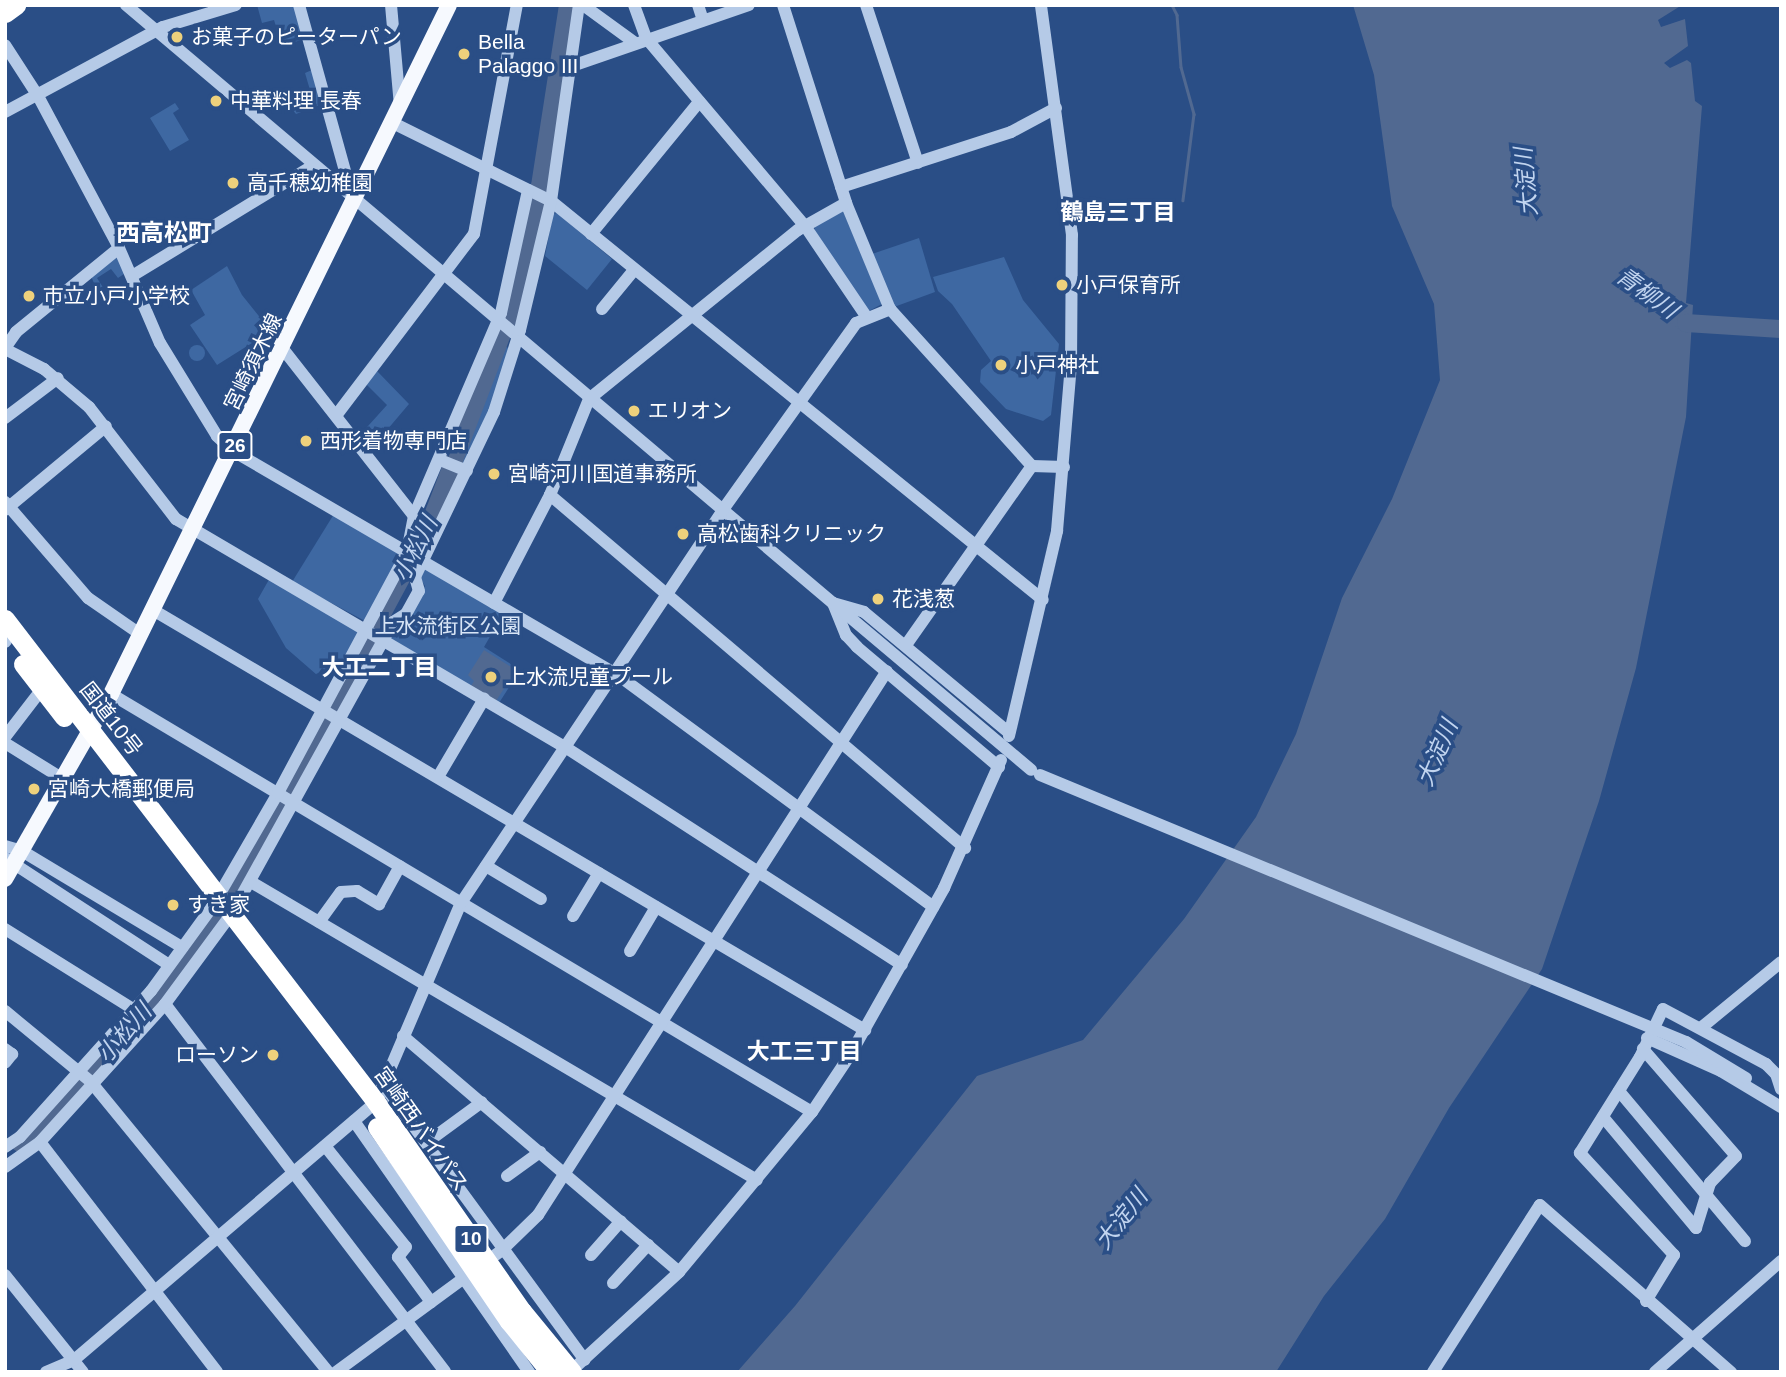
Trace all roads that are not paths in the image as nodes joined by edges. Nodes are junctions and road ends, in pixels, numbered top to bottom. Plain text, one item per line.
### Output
1 (16, 5) edge
2 (126, 5) edge
3 (236, 5) edge
4 (299, 5) edge
5 (391, 5) edge
6 (449, 5) edge
7 (517, 5) edge
8 (581, 5) edge
9 (634, 5) edge
10 (698, 5) edge
11 (749, 5) edge
12 (783, 5) edge
13 (866, 5) edge
14 (1041, 5) edge
15 (5, 13) edge
16 (703, 20) junction
17 (156, 31) junction
18 (640, 40) junction
19 (5, 45) edge
20 (569, 67) junction
21 (38, 96) junction
22 (699, 102) junction
23 (400, 105) junction
24 (1056, 108) junction
25 (5, 112) edge
26 (393, 123) junction
27 (918, 163) junction
28 (314, 165) junction
29 (489, 170) junction
30 (841, 187) junction
31 (528, 190) junction
32 (551, 201) junction
33 (354, 203) junction
34 (846, 203) junction
35 (805, 226) junction
36 (591, 234) junction
37 (119, 248) junction
38 (635, 270) junction
39 (442, 274) junction
40 (132, 276) junction
41 (602, 309) dead end
42 (890, 309) junction
43 (691, 316) junction
44 (866, 316) junction
45 (498, 323) junction
46 (515, 338) junction
47 (5, 349) edge
48 (283, 349) junction
49 (58, 378) junction
50 (589, 399) junction
51 (799, 403) junction
52 (338, 413) junction
53 (5, 418) edge
54 (106, 426) junction
55 (233, 451) junction
56 (440, 460) junction
57 (1032, 466) junction
58 (1064, 467) junction
59 (467, 471) junction
60 (550, 495) junction
61 (7, 506) edge
62 (722, 511) junction
63 (414, 516) junction
64 (193, 527) junction
65 (976, 547) junction
66 (407, 552) junction
67 (423, 562) junction
68 (666, 594) junction
69 (1042, 600) junction
70 (494, 603) junction
71 (833, 603) junction
72 (153, 610) junction
73 (5, 620) edge
74 (366, 628) junction
75 (140, 634) junction
76 (384, 639) junction
77 (5, 641) edge
78 (906, 645) junction
79 (887, 671) junction
80 (615, 673) junction
81 (42, 689) junction
82 (111, 694) junction
83 (484, 699) junction
84 (322, 709) junction
85 (339, 720) junction
86 (87, 736) junction
87 (5, 737) edge
88 (841, 742) junction
89 (5, 743) edge
90 (565, 747) junction
91 (438, 777) junction
92 (63, 779) junction
93 (278, 793) junction
94 (294, 803) junction
95 (799, 808) junction
96 (514, 823) junction
97 (5, 846) edge
98 (965, 848) junction
99 (14, 857) edge
100 (400, 866) junction
101 (486, 866) junction
102 (599, 873) junction
103 (758, 873) junction
104 (5, 879) edge
105 (251, 882) junction
106 (541, 899) dead end
107 (461, 903) junction
108 (656, 907) junction
109 (933, 907) junction
110 (222, 910) junction
111 (573, 916) dead end
112 (319, 922) junction
113 (5, 929) edge
114 (714, 940) junction
115 (182, 947) junction
116 (630, 951) dead end
117 (1781, 962) edge
118 (169, 965) junction
119 (902, 965) junction
120 (426, 984) junction
121 (165, 1004) junction
122 (133, 1009) junction
123 (5, 1011) edge
124 (661, 1022) junction
125 (1702, 1027) junction
126 (865, 1030) junction
127 (402, 1036) junction
128 (1645, 1043) junction
129 (5, 1049) edge
130 (5, 1063) edge
131 (80, 1070) junction
132 (91, 1082) junction
133 (382, 1083) junction
134 (1781, 1089) edge
135 (1619, 1091) junction
136 (615, 1095) junction
137 (482, 1102) junction
138 (1781, 1106) edge
139 (365, 1111) junction
140 (812, 1112) junction
141 (1603, 1117) junction
142 (40, 1142) junction
143 (426, 1143) junction
144 (325, 1146) junction
145 (5, 1147) edge
146 (540, 1152) junction
147 (5, 1167) edge
148 (295, 1171) junction
149 (565, 1172) junction
150 (508, 1176) dead end
151 (757, 1180) junction
152 (1707, 1195) junction
153 (621, 1221) junction
154 (217, 1236) junction
155 (1745, 1241) dead end
156 (648, 1245) junction
157 (502, 1250) junction
158 (591, 1255) dead end
159 (1781, 1261) edge
160 (679, 1272) junction
161 (460, 1279) junction
162 (613, 1283) dead end
163 (8, 1284) edge
164 (155, 1291) junction
165 (1646, 1301) junction
166 (431, 1302) junction
167 (406, 1321) junction
168 (1693, 1342) junction
169 (74, 1360) junction
170 (576, 1368) edge
171 (46, 1372) edge
172 (83, 1372) edge
173 (217, 1372) edge
174 (328, 1372) edge
175 (336, 1372) edge
176 (445, 1372) edge
177 (529, 1372) edge
178 (550, 1372) edge
179 (1433, 1372) edge
180 (1655, 1372) edge
181 (1731, 1372) edge

1 - 15 highway
2 - 17 street
3 - 17 street
4 - 33 street
5 - 23 street
6 - 23 main road, 宮崎須木線 / 26
7 - 29 street
8 - 18 street
8 - 20 street
9 - 18 street
10 - 16 street
11 - 16 street
12 - 30 street
13 - 27 street
14 - 24 street
16 - 18 street
17 - 21 street
17 - 28 street
18 - 20 street
18 - 22 street
19 - 21 street
20 - 32 street
21 - 25 street
21 - 37 street
22 - 35 street
22 - 36 street
23 - 26 main road, 宮崎須木線 / 26
24 - 27 street
24 - 58 street
26 - 29 street
26 - 33 main road, 宮崎須木線 / 26
27 - 30 street
28 - 33 street
28 - 40 street
29 - 31 street
29 - 39 street
30 - 34 street
31 - 32 street
31 - 45 street
32 - 36 street
32 - 46 street
33 - 39 street
33 - 48 main road, 宮崎須木線 / 26
34 - 35 street
34 - 42 street
35 - 43 street
35 - 44 street
36 - 38 street
37 - 40 street
37 - 47 street
38 - 41 street
38 - 43 street
39 - 45 street
39 - 52 street
40 - 55 street
42 - 44 street
42 - 57 street
43 - 50 street
43 - 51 street
44 - 51 street
45 - 46 street
45 - 56 street
46 - 50 street
46 - 59 street
47 - 49 street
48 - 52 street
48 - 55 main road, 宮崎須木線 / 26
49 - 53 street
49 - 54 street
50 - 60 street
50 - 62 street
51 - 62 street
51 - 65 street
52 - 63 street
54 - 61 street
54 - 64 street
55 - 64 main road, 宮崎須木線 / 26
55 - 66 street
56 - 59 street
56 - 63 street
57 - 58 street
57 - 65 street
58 - 69 street
59 - 67 street
60 - 68 street
60 - 70 street
61 - 75 street
62 - 68 street
62 - 71 street
63 - 66 street
64 - 72 main road, 宮崎須木線 / 26
64 - 74 street
65 - 69 street
65 - 78 street
66 - 67 street
66 - 74 street
67 - 70 street
67 - 76 street
68 - 80 street
68 - 88 street
69 - 78 street
70 - 80 street
71 - 78 street
71 - 79 street
71 - 138 street, bridge
72 - 75 main road, 宮崎須木線 / 26
72 - 84 street
73 - 86 highway, 国道10号 / 10
74 - 76 street
74 - 84 street
75 - 82 main road, 宮崎須木線 / 26
76 - 83 street
76 - 85 street
77 - 81 highway, 国道10号 / 10
79 - 88 street
79 - 98 street
80 - 90 street
80 - 95 street
81 - 86 highway, 国道10号 / 10
81 - 87 street
82 - 86 main road, 宮崎須木線 / 26
82 - 93 street
83 - 90 street
83 - 91 street
84 - 85 street
84 - 93 street
85 - 91 street
85 - 94 street
86 - 92 main road, 宮崎須木線 / 26
86 - 110 highway, 国道10号 / 10
88 - 95 street
88 - 98 street
89 - 92 street
90 - 96 street
90 - 103 street
91 - 96 street
92 - 99 main road, 宮崎須木線 / 26
93 - 94 street
93 - 110 street
94 - 100 street
94 - 105 street
95 - 103 street
95 - 109 street
96 - 101 street
96 - 102 street
97 - 99 street
98 - 109 street
99 - 104 main road, 宮崎須木線 / 26
99 - 115 street
99 - 118 street
100 - 107 street
100 - 112 street
101 - 106 street
101 - 107 street
102 - 108 street
102 - 111 street
103 - 114 street
103 - 119 street
105 - 110 street
105 - 112 street
107 - 120 street
107 - 124 street
108 - 114 street
108 - 116 street
109 - 119 street
110 - 115 street
110 - 121 street
110 - 139 highway, 宮崎西バイパス / 10
112 - 120 street
113 - 122 street
114 - 124 street
114 - 126 street
115 - 118 street
117 - 125 street
118 - 122 street
119 - 126 street
120 - 127 street
120 - 136 street
121 - 132 street
121 - 148 street
122 - 131 street
123 - 131 street
124 - 136 street
124 - 140 street
125 - 128 street
125 - 134 street
126 - 140 street
127 - 133 street
127 - 137 street
128 - 135 street
128 - 138 street
128 - 152 street
129 - 130 street
131 - 132 street
131 - 145 street
132 - 142 street
132 - 154 street
133 - 139 street
133 - 143 street
135 - 141 street
135 - 152 street
136 - 149 street
136 - 151 street
137 - 143 street
137 - 146 street
139 - 144 street
139 - 161 street
139 - 170 highway, 宮崎西バイパス / 10, bridge
139 - 178 highway, 宮崎西バイパス / 10, bridge
140 - 151 street
141 - 152 street
141 - 165 street
142 - 147 street
142 - 164 street
143 - 157 street
144 - 148 street
144 - 166 street
146 - 149 street
146 - 150 street
148 - 154 street
148 - 167 street
149 - 153 street
149 - 157 street
151 - 160 street
152 - 155 street
153 - 156 street
153 - 158 street
154 - 164 street
154 - 174 street
156 - 160 street
156 - 162 street
157 - 161 street
157 - 170 street
159 - 168 street
160 - 170 street
161 - 166 street
161 - 177 street
163 - 169 street
164 - 169 street
164 - 173 street
165 - 168 street
165 - 179 street
166 - 167 street
167 - 175 street
167 - 176 street
168 - 180 street
168 - 181 street
169 - 171 street
169 - 172 street

